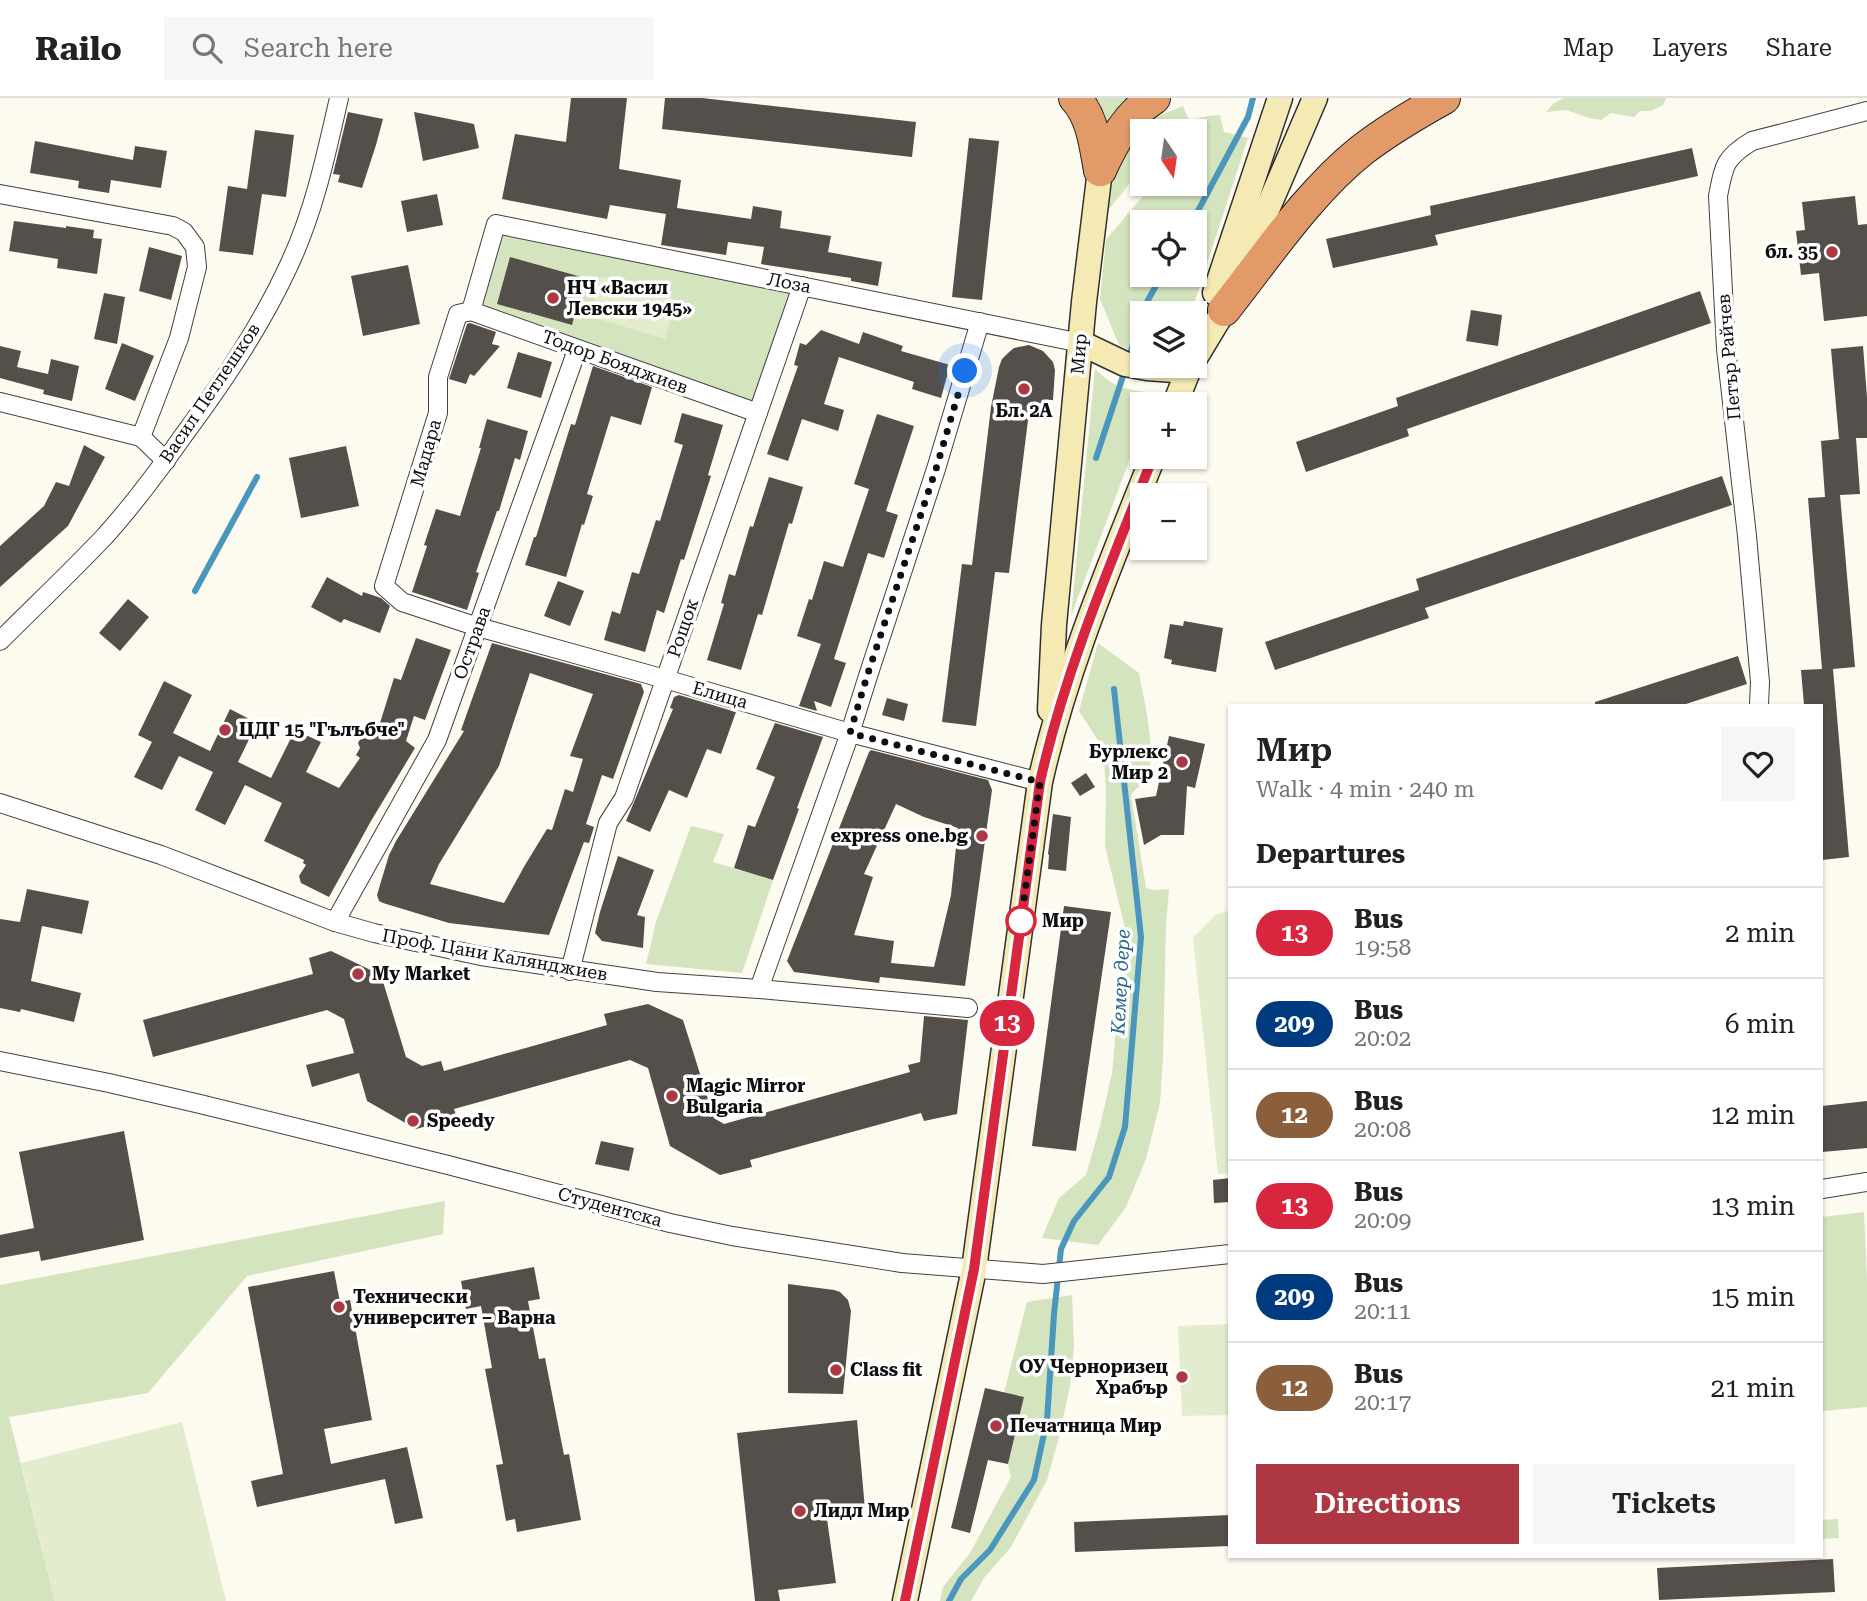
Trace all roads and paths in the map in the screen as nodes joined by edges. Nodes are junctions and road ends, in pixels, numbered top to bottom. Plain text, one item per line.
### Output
1 (339, 98) edge
2 (1075, 98) edge
3 (1154, 98) edge
4 (1280, 98) edge
5 (1315, 98) edge
6 (1444, 98) edge
7 (1867, 111) edge
8 (1100, 170) junction
9 (0, 194) edge
10 (496, 224) joint
11 (802, 286) junction
12 (1224, 310) junction
13 (471, 311) junction
14 (1207, 317) edge
15 (980, 322) junction
16 (1207, 338) edge
17 (1081, 343) junction
18 (578, 350) junction
19 (1130, 365) edge
20 (0, 402) edge
21 (758, 413) junction
22 (141, 438) junction
23 (166, 461) junction
24 (1148, 469) edge
25 (402, 603) joint
26 (478, 627) junction
27 (0, 641) edge
28 (665, 679) junction
29 (1759, 704) edge
30 (850, 733) junction
31 (1047, 749) junction
32 (1040, 782) junction
33 (0, 803) edge
34 (335, 922) junction
35 (570, 971) junction
36 (759, 989) junction
37 (968, 1008) dead end
38 (0, 1061) edge
39 (1867, 1182) edge
40 (1823, 1189) edge
41 (1228, 1254) edge
42 (974, 1269) junction
43 (905, 1601) edge

1 - 23 street, Васил Петлешков
2 - 8 highway
3 - 8 highway
4 - 14 street
5 - 12 street
6 - 12 highway
7 - 29 street, Петър Райчев
8 - 17 street, Мир
9 - 22 street
10 - 11 street, Лоза
10 - 13 street, Мадара
11 - 15 street, Лоза
11 - 21 street, Рощок
12 - 16 street
13 - 18 street, Тодор Бояджиев
13 - 25 street, Мадара
15 - 17 street, Лоза
15 - 30 street
17 - 19 street
17 - 31 street, Мир
18 - 21 street, Тодор Бояджиев
18 - 26 street, Острава
20 - 22 street
21 - 28 street, Рощок
22 - 23 street
23 - 27 street, Васил Петлешков
24 - 31 street, Мир
25 - 26 street, Елица
26 - 28 street, Елица
26 - 34 street, Острава
28 - 30 street, Елица
28 - 35 street, Рощок
30 - 32 street, Елица
30 - 36 street
31 - 32 street, Мир
32 - 42 street, Мир
33 - 34 street, Проф. Цани Калянджиев
34 - 35 street, Проф. Цани Калянджиев
35 - 36 street, Проф. Цани Калянджиев
36 - 37 street, Проф. Цани Калянджиев
38 - 42 street, Студентска
39 - 40 street
41 - 42 street, Студентска
42 - 43 street, Мир

